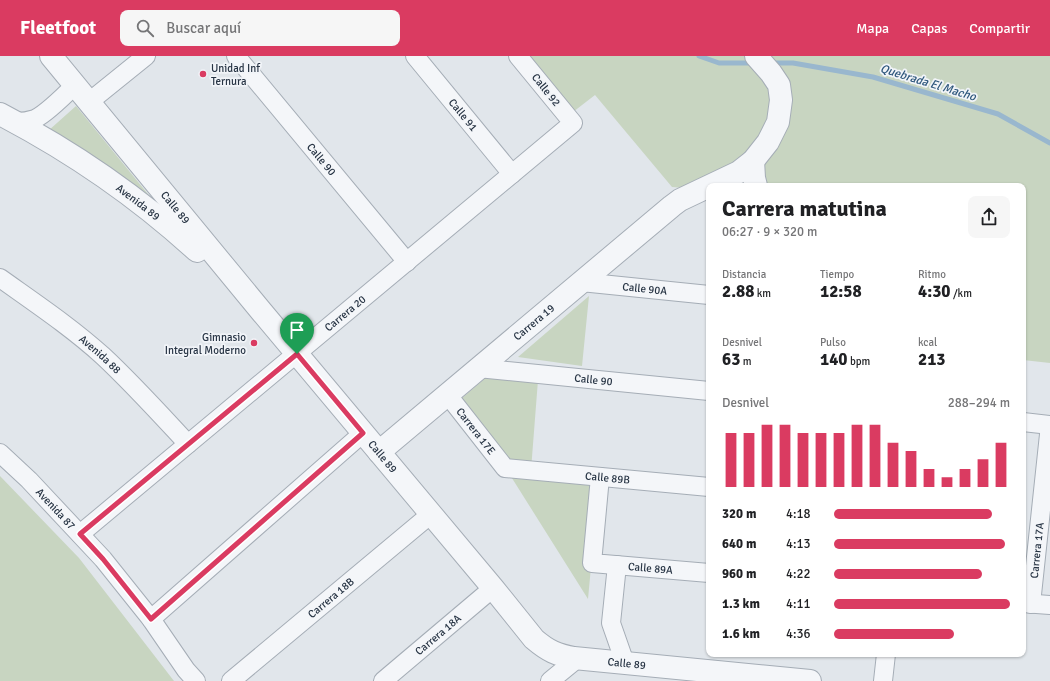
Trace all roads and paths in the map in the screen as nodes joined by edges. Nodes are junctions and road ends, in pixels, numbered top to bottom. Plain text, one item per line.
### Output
1 (51, 56) edge
2 (146, 56) edge
3 (236, 56) edge
4 (415, 56) edge
5 (518, 56) edge
6 (756, 56) edge
7 (75, 86) junction
8 (89, 102) junction
9 (8, 118) edge
10 (573, 123) joint
11 (753, 161) junction
12 (512, 174) junction
13 (721, 183) edge
14 (755, 183) edge
15 (700, 196) edge
16 (407, 262) junction
17 (0, 278) edge
18 (581, 282) junction
19 (706, 295) edge
20 (261, 311) junction
21 (297, 354) junction
22 (478, 368) junction
23 (706, 391) edge
24 (447, 394) junction
25 (1026, 422) edge
26 (1050, 425) edge
27 (363, 433) junction
28 (188, 444) junction
29 (378, 452) junction
30 (0, 453) edge
31 (505, 468) joint
32 (600, 477) junction
33 (706, 487) edge
34 (431, 514) junction
35 (80, 534) junction
36 (617, 565) junction
37 (706, 574) edge
38 (493, 588) junction
39 (1027, 603) edge
40 (1050, 605) edge
41 (151, 619) junction
42 (886, 657) edge
43 (578, 658) junction
44 (625, 663) junction
45 (676, 674) edge
46 (769, 679) edge
47 (196, 681) edge
48 (231, 681) edge
49 (383, 681) edge
50 (550, 681) edge
51 (810, 681) edge
52 (883, 681) edge

1 - 7 street, Calle 89
2 - 8 street
3 - 16 street, Calle 90
4 - 12 street, Calle 91
5 - 10 street, Calle 92
6 - 11 street, Carrera 19
7 - 8 street, Calle 89
7 - 9 street
8 - 20 street, Calle 89
9 - 20 street, Avenida 89
10 - 12 street, Carrera 20
11 - 13 street, Carrera 19
11 - 14 street
12 - 16 street, Carrera 20
15 - 18 street, Carrera 19
16 - 21 street, Carrera 20
17 - 28 street, Avenida 88
18 - 19 street, Calle 90A
18 - 22 street, Carrera 19
20 - 21 street, Calle 89
21 - 27 street, Calle 89
21 - 28 street, Carrera 20
22 - 23 street, Calle 90
22 - 24 street, Carrera 19
24 - 29 street, Carrera 19
24 - 31 street, Carrera 17E
25 - 26 street
26 - 39 street, Carrera 17A
27 - 29 street, Calle 89
27 - 41 street
28 - 35 street, Carrera 20
29 - 34 street, Calle 89
30 - 35 street, Avenida 87
31 - 32 street, Calle 89B
32 - 33 street, Calle 89B
32 - 36 street, Calle 89A
34 - 38 street, Calle 89
34 - 48 street, Carrera 18B
35 - 41 street, Avenida 87
36 - 37 street, Calle 89A
36 - 44 street
38 - 43 street, Calle 89
38 - 49 street, Carrera 18A
39 - 40 street
41 - 47 street, Avenida 87
42 - 52 street
43 - 44 street, Calle 89
43 - 50 street
44 - 45 street, Calle 89
45 - 46 street, Calle 89
46 - 51 street, Calle 89

